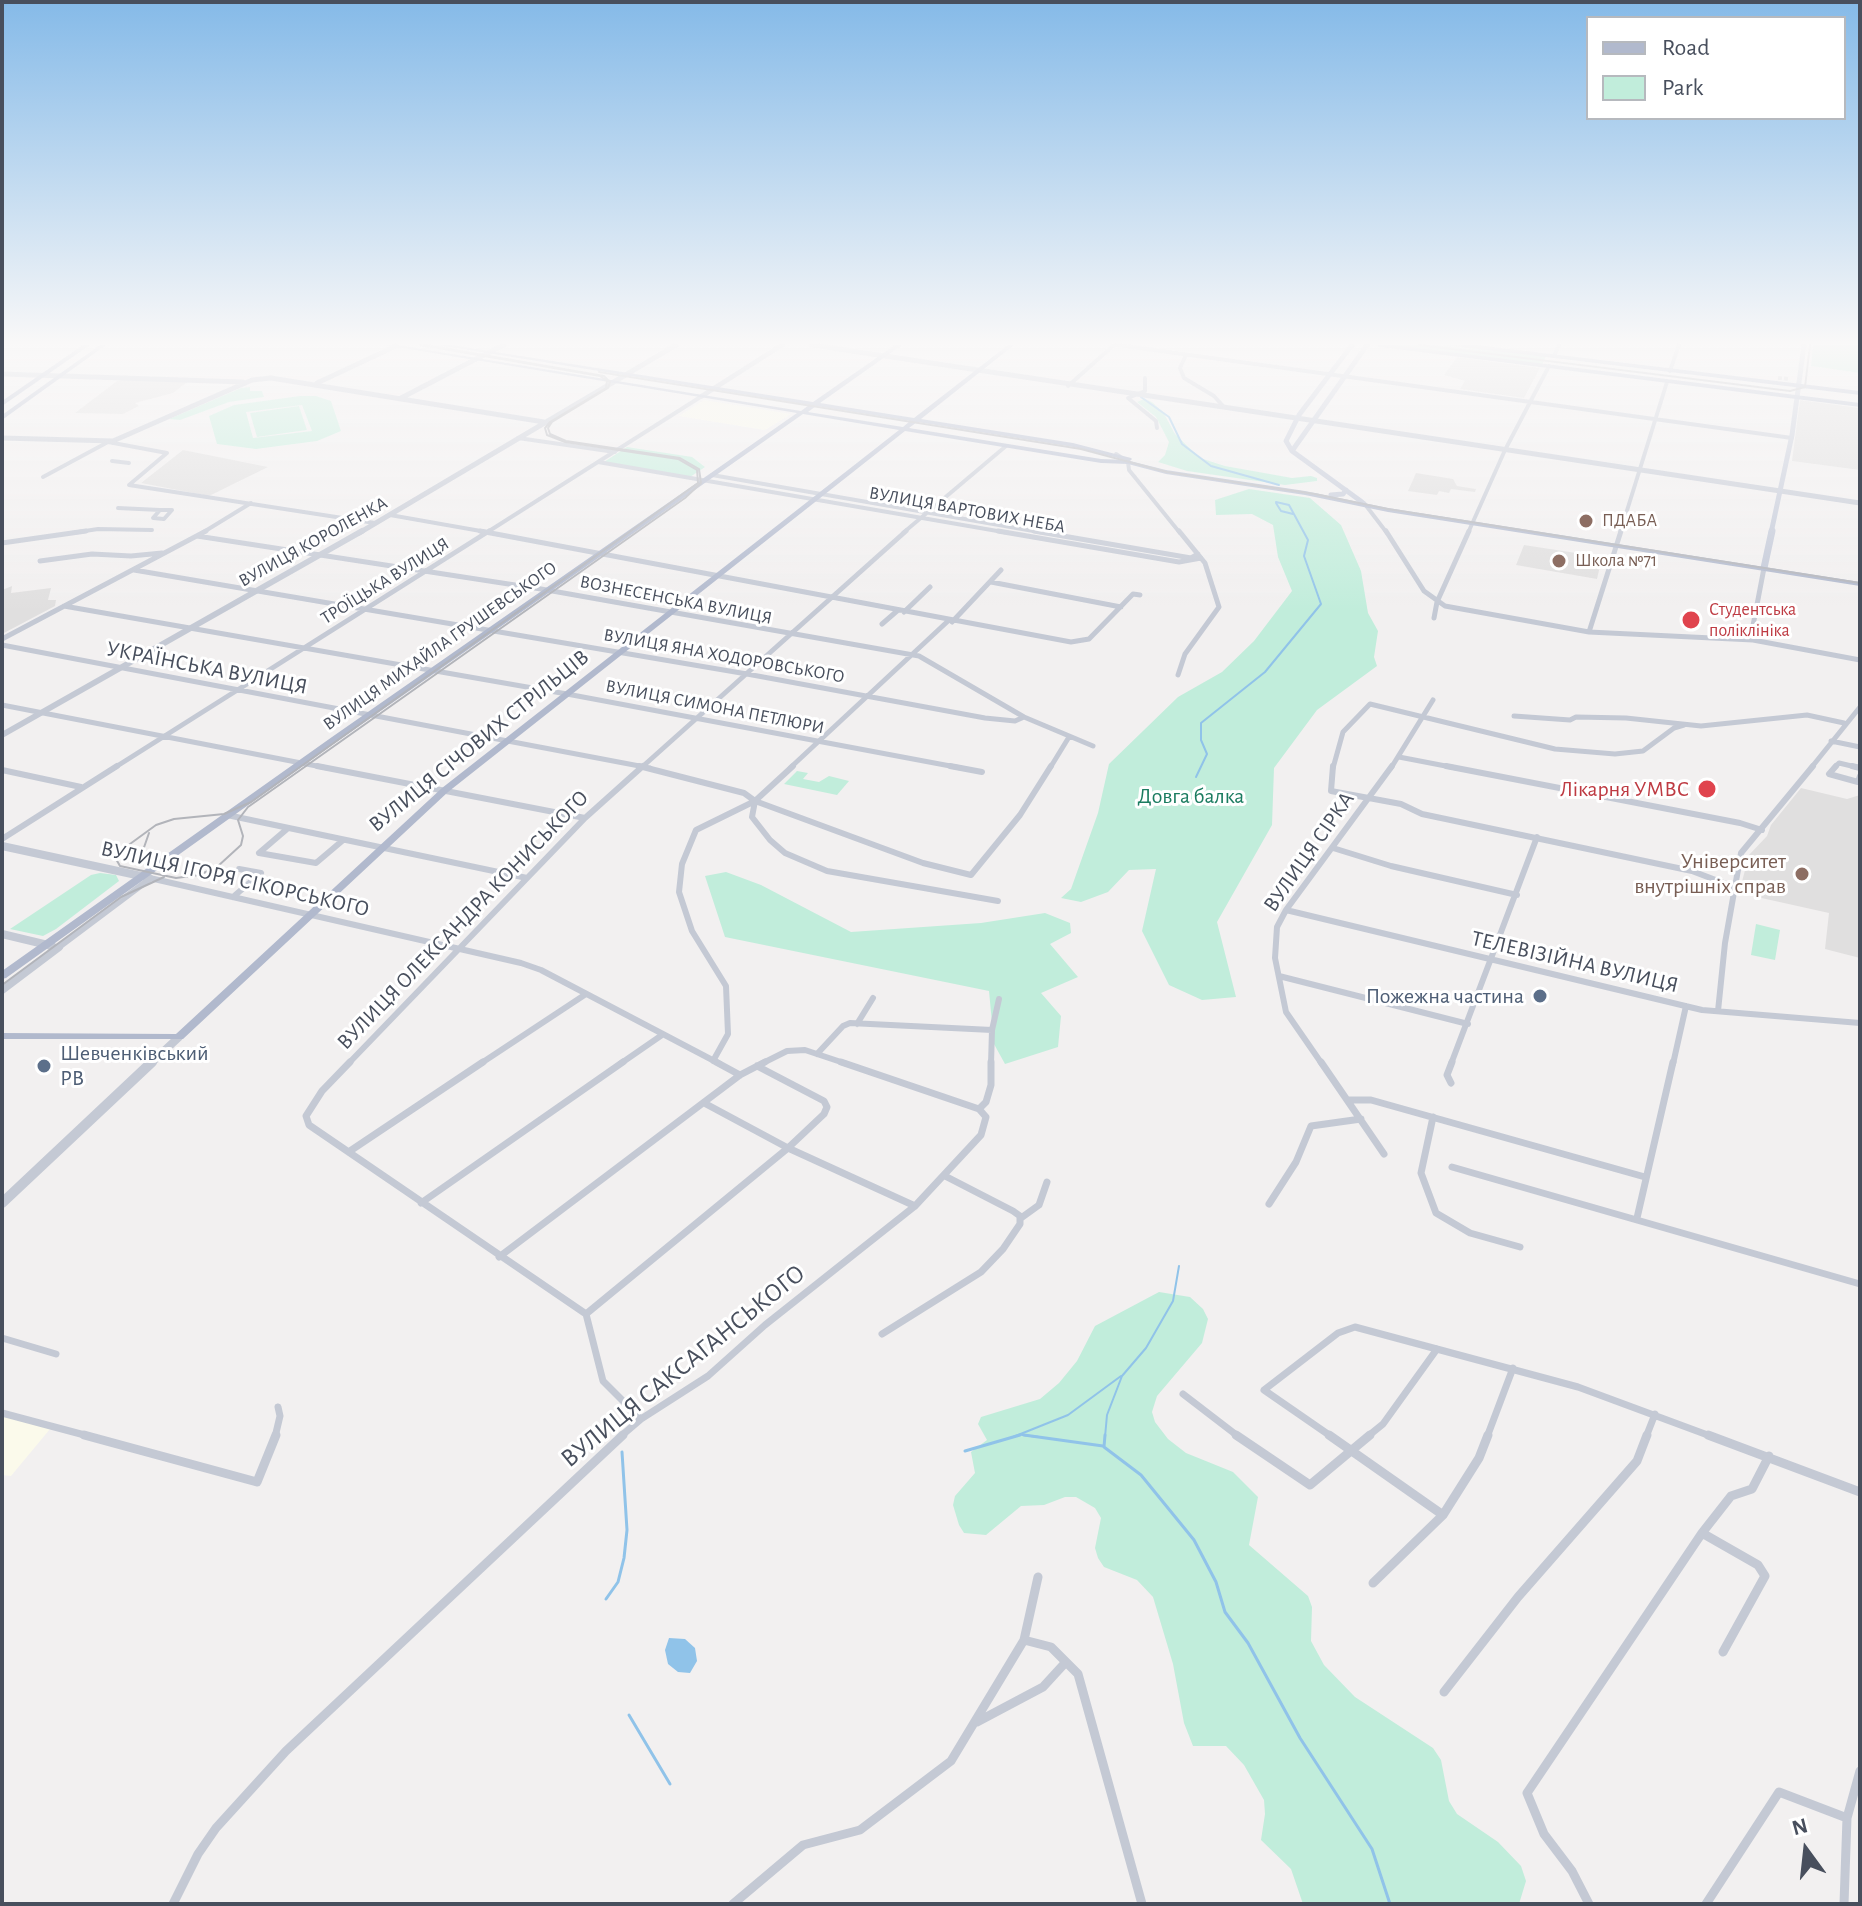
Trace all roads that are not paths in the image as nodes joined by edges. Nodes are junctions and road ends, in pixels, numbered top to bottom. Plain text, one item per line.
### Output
1 (127, 434) edge
2 (525, 434) edge
3 (643, 434) edge
4 (772, 434) edge
5 (898, 434) edge
6 (934, 434) edge
7 (1003, 434) edge
8 (1288, 434) edge
9 (1304, 434) edge
10 (1403, 434) edge
11 (1513, 434) edge
12 (1650, 434) edge
13 (1763, 434) edge
14 (1793, 434) edge
15 (2, 438) edge
16 (518, 438) junction
17 (1792, 438) junction
18 (108, 442) junction
19 (1073, 445) junction
20 (1006, 446) junction
21 (1104, 446) dead end
22 (1505, 450) junction
23 (1292, 451) junction
24 (615, 452) junction
25 (1118, 456) junction
26 (112, 461) dead end
27 (598, 462) junction
28 (1108, 462) junction
29 (129, 463) dead end
30 (1130, 464) junction
31 (1639, 470) junction
32 (43, 477) dead end
33 (709, 478) junction
34 (1235, 481) junction
35 (1284, 489) junction
36 (1346, 490) junction
37 (1780, 491) junction
38 (1331, 495) junction
39 (821, 497) junction
40 (251, 503) junction
41 (1860, 503) edge
42 (1365, 504) junction
43 (118, 508) dead end
44 (160, 510) dead end
45 (927, 512) junction
46 (390, 515) junction
47 (921, 517) junction
48 (1474, 522) junction
49 (375, 523) junction
50 (152, 530) dead end
51 (487, 533) junction
52 (197, 536) junction
53 (2, 543) edge
54 (1618, 543) junction
55 (601, 552) junction
56 (165, 553) junction
57 (321, 553) junction
58 (1199, 556) junction
59 (1190, 560) junction
60 (40, 561) dead end
61 (1764, 567) junction
62 (134, 570) junction
63 (1001, 570) dead end
64 (426, 571) junction
65 (719, 576) junction
66 (991, 582) junction
67 (1860, 582) edge
68 (930, 587) dead end
69 (256, 590) junction
70 (547, 590) junction
71 (1140, 595) dead end
72 (830, 598) junction
73 (1437, 602) junction
74 (64, 606) junction
75 (1121, 607) junction
76 (368, 609) junction
77 (900, 612) junction
78 (670, 614) junction
79 (1434, 618) dead end
80 (950, 621) junction
81 (882, 624) dead end
82 (191, 627) junction
83 (490, 630) junction
84 (1589, 632) junction
85 (787, 635) junction
86 (1753, 640) junction
87 (2, 642) edge
88 (304, 648) junction
89 (621, 653) junction
90 (912, 656) junction
91 (1860, 660) edge
92 (121, 668) junction
93 (434, 670) junction
94 (747, 674) junction
95 (1178, 675) dead end
96 (236, 690) junction
97 (567, 694) junction
98 (867, 695) junction
99 (1433, 700) dead end
100 (2, 705) edge
101 (1860, 707) edge
102 (41, 712) junction
103 (371, 714) junction
104 (1514, 716) dead end
105 (1024, 717) junction
106 (697, 718) junction
107 (1422, 718) junction
108 (1844, 723) junction
109 (1684, 725) junction
110 (2, 735) edge
111 (165, 735) junction
112 (1069, 737) junction
113 (508, 739) junction
114 (817, 741) junction
115 (1831, 741) junction
116 (1093, 746) dead end
117 (1860, 747) edge
118 (1399, 757) junction
119 (303, 762) junction
120 (642, 766) junction
121 (1860, 768) edge
122 (2, 770) edge
123 (982, 772) dead end
124 (1860, 776) edge
125 (82, 787) junction
126 (445, 790) junction
127 (1369, 797) junction
128 (755, 801) junction
129 (227, 815) junction
130 (585, 818) junction
131 (287, 829) junction
132 (1762, 830) junction
133 (1537, 837) junction
134 (2, 839) edge
135 (343, 841) junction
136 (2, 846) edge
137 (1333, 848) junction
138 (379, 849) junction
139 (239, 869) dead end
140 (146, 877) junction
141 (527, 878) junction
142 (1734, 887) junction
143 (1517, 895) junction
144 (233, 897) junction
145 (998, 901) dead end
146 (1286, 910) junction
147 (309, 914) junction
148 (2, 934) edge
149 (46, 944) junction
150 (59, 947) junction
151 (459, 949) junction
152 (1492, 961) junction
153 (2, 976) edge
154 (1279, 976) junction
155 (2, 990) edge
156 (586, 994) junction
157 (873, 998) dead end
158 (999, 999) dead end
159 (1686, 1006) junction
160 (1718, 1011) junction
161 (1860, 1023) edge
162 (857, 1024) junction
163 (1468, 1024) junction
164 (992, 1030) junction
165 (662, 1035) junction
166 (2, 1036) edge
167 (179, 1037) junction
168 (817, 1054) junction
169 (713, 1061) junction
170 (757, 1066) junction
171 (740, 1075) junction
172 (1451, 1083) dead end
173 (1348, 1100) junction
174 (706, 1104) junction
175 (979, 1109) junction
176 (1433, 1117) junction
177 (1361, 1119) junction
178 (788, 1148) junction
179 (350, 1151) junction
180 (1384, 1154) dead end
181 (1452, 1167) dead end
182 (945, 1176) junction
183 (1645, 1177) junction
184 (1047, 1182) dead end
185 (2, 1203) edge
186 (421, 1203) junction
187 (1269, 1204) dead end
188 (915, 1206) junction
189 (1021, 1218) junction
190 (1637, 1218) junction
191 (1520, 1247) dead end
192 (499, 1257) junction
193 (1860, 1284) edge
194 (586, 1314) junction
195 (882, 1334) dead end
196 (2, 1338) edge
197 (1437, 1349) junction
198 (56, 1354) dead end
199 (1513, 1368) junction
200 (1183, 1394) dead end
201 (278, 1407) dead end
202 (2, 1413) edge
203 (1655, 1414) junction
204 (641, 1419) junction
205 (1352, 1451) junction
206 (1769, 1456) junction
207 (1860, 1492) edge
208 (1443, 1515) junction
209 (1702, 1533) junction
210 (1038, 1577) dead end
211 (1373, 1583) dead end
212 (1024, 1640) junction
213 (1723, 1652) dead end
214 (1065, 1663) junction
215 (1444, 1692) dead end
216 (974, 1724) junction
217 (1860, 1771) edge
218 (1847, 1818) junction
219 (173, 1904) edge
220 (733, 1904) edge
221 (1142, 1904) edge
222 (1589, 1904) edge
223 (1706, 1904) edge
224 (1844, 1904) edge

1 - 18 street
2 - 16 street, ВУЛИЦЯ КОРОЛЕНКА
3 - 24 street, ТРОЇЦЬКА ВУЛИЦЯ
4 - 33 main road, ВУЛИЦЯ МИХАЙЛА ГРУШЕВСЬКОГО
5 - 39 main road, ВУЛИЦЯ СІЧОВИХ СТРІЛЬЦІВ
6 - 20 main road
7 - 19 main road
8 - 23 main road
9 - 23 main road
10 - 22 street
11 - 22 street
12 - 31 street
13 - 17 street
14 - 17 main road
15 - 18 street
16 - 24 street
16 - 46 street, ВУЛИЦЯ КОРОЛЕНКА
17 - 37 main road
18 - 32 street
18 - 40 street
19 - 21 main road
19 - 25 main road
20 - 28 main road
20 - 45 street, ВУЛИЦЯ ОЛЕКСАНДРА КОНИСЬКОГО
22 - 31 street
22 - 48 street
23 - 36 main road
24 - 27 street, ТРОЇЦЬКА ВУЛИЦЯ
25 - 28 street
25 - 30 main road
26 - 29 street
27 - 33 street, ВУЛИЦЯ ВАРТОВИХ НЕБА
27 - 51 street, ТРОЇЦЬКА ВУЛИЦЯ
28 - 30 main road
30 - 34 main road
30 - 34 main road
30 - 58 street
31 - 37 street
31 - 54 street
33 - 39 street, ВУЛИЦЯ ВАРТОВИХ НЕБА
33 - 55 main road, ВУЛИЦЯ МИХАЙЛА ГРУШЕВСЬКОГО
34 - 35 main road
35 - 38 main road
35 - 42 main road
36 - 38 main road
36 - 42 main road
37 - 41 street
37 - 61 main road
38 - 42 main road
39 - 45 street, ВУЛИЦЯ ВАРТОВИХ НЕБА
39 - 47 street, ВУЛИЦЯ ВАРТОВИХ НЕБА
39 - 65 main road, ВУЛИЦЯ СІЧОВИХ СТРІЛЬЦІВ
40 - 49 street
40 - 52 street
42 - 48 main road
42 - 73 street
43 - 44 street
45 - 47 street, ВУЛИЦЯ ОЛЕКСАНДРА КОНИСЬКОГО
45 - 59 street, ВУЛИЦЯ ВАРТОВИХ НЕБА
46 - 49 street, ВУЛИЦЯ КОРОЛЕНКА
46 - 51 street
47 - 59 street, ВУЛИЦЯ ВАРТОВИХ НЕБА
47 - 72 street, ВУЛИЦЯ ОЛЕКСАНДРА КОНИСЬКОГО
48 - 54 main road
48 - 73 street
49 - 57 street, ВУЛИЦЯ КОРОЛЕНКА
50 - 53 street
51 - 55 street
51 - 64 street, ТРОЇЦЬКА ВУЛИЦЯ
52 - 56 street
52 - 57 street, ВОЗНЕСЕНСЬКА ВУЛИЦЯ
54 - 61 main road
54 - 84 street
55 - 65 street
55 - 70 main road, ВУЛИЦЯ МИХАЙЛА ГРУШЕВСЬКОГО
56 - 60 street
56 - 62 street
57 - 64 street, ВОЗНЕСЕНСЬКА ВУЛИЦЯ
57 - 69 street, ВУЛИЦЯ КОРОЛЕНКА
58 - 59 street, ВУЛИЦЯ ВАРТОВИХ НЕБА
58 - 95 street
61 - 67 main road
61 - 86 street
62 - 69 street, ВУЛИЦЯ ЯНА ХОДОРОВСЬКОГО
62 - 74 street
63 - 66 street
64 - 70 street, ВОЗНЕСЕНСЬКА ВУЛИЦЯ
64 - 76 street, ТРОЇЦЬКА ВУЛИЦЯ
65 - 72 street
65 - 78 main road, ВУЛИЦЯ СІЧОВИХ СТРІЛЬЦІВ
66 - 75 street
66 - 80 street
68 - 77 street
69 - 76 street, ВУЛИЦЯ ЯНА ХОДОРОВСЬКОГО
69 - 82 street, ВУЛИЦЯ КОРОЛЕНКА
70 - 78 street, ВОЗНЕСЕНСЬКА ВУЛИЦЯ
70 - 83 main road, ВУЛИЦЯ МИХАЙЛА ГРУШЕВСЬКОГО
71 - 75 street
72 - 77 street
72 - 85 street, ВУЛИЦЯ ОЛЕКСАНДРА КОНИСЬКОГО
73 - 79 street
73 - 84 street
74 - 82 street, ВУЛИЦЯ СИМОНА ПЕТЛЮРИ
74 - 87 street
75 - 80 street
76 - 83 street, ВУЛИЦЯ ЯНА ХОДОРОВСЬКОГО
76 - 88 street, ТРОЇЦЬКА ВУЛИЦЯ
77 - 80 street
77 - 81 street
78 - 85 street, ВОЗНЕСЕНСЬКА ВУЛИЦЯ
78 - 89 main road, ВУЛИЦЯ СІЧОВИХ СТРІЛЬЦІВ
80 - 90 street
82 - 88 street, ВУЛИЦЯ СИМОНА ПЕТЛЮРИ
82 - 92 street, ВУЛИЦЯ КОРОЛЕНКА
83 - 89 street, ВУЛИЦЯ ЯНА ХОДОРОВСЬКОГО
83 - 93 main road, ВУЛИЦЯ МИХАЙЛА ГРУШЕВСЬКОГО
84 - 86 street
85 - 90 street, ВОЗНЕСЕНСЬКА ВУЛИЦЯ
85 - 94 street, ВУЛИЦЯ ОЛЕКСАНДРА КОНИСЬКОГО
86 - 91 street
87 - 92 street, УКРАЇНСЬКА ВУЛИЦЯ
88 - 93 street, ВУЛИЦЯ СИМОНА ПЕТЛЮРИ
88 - 96 street, ТРОЇЦЬКА ВУЛИЦЯ
89 - 94 street, ВУЛИЦЯ ЯНА ХОДОРОВСЬКОГО
89 - 97 main road, ВУЛИЦЯ СІЧОВИХ СТРІЛЬЦІВ
90 - 98 street
90 - 105 street, ВОЗНЕСЕНСЬКА ВУЛИЦЯ
92 - 96 street, УКРАЇНСЬКА ВУЛИЦЯ
92 - 102 street, ВУЛИЦЯ КОРОЛЕНКА
93 - 97 street, ВУЛИЦЯ СИМОНА ПЕТЛЮРИ
93 - 103 main road, ВУЛИЦЯ МИХАЙЛА ГРУШЕВСЬКОГО
94 - 98 street, ВУЛИЦЯ ЯНА ХОДОРОВСЬКОГО
94 - 106 street, ВУЛИЦЯ ОЛЕКСАНДРА КОНИСЬКОГО
96 - 103 street, УКРАЇНСЬКА ВУЛИЦЯ
96 - 111 street, ТРОЇЦЬКА ВУЛИЦЯ
97 - 106 street, ВУЛИЦЯ СИМОНА ПЕТЛЮРИ
97 - 113 main road, ВУЛИЦЯ СІЧОВИХ СТРІЛЬЦІВ
98 - 105 street, ВУЛИЦЯ ЯНА ХОДОРОВСЬКОГО
98 - 114 street
99 - 107 street, ВУЛИЦЯ СІРКА
100 - 102 street
101 - 108 street
102 - 110 street, ВУЛИЦЯ КОРОЛЕНКА
102 - 111 street
103 - 113 street, УКРАЇНСЬКА ВУЛИЦЯ
103 - 119 main road, ВУЛИЦЯ МИХАЙЛА ГРУШЕВСЬКОГО
104 - 109 street
105 - 112 street, ВОЗНЕСЕНСЬКА ВУЛИЦЯ
106 - 114 street, ВУЛИЦЯ СИМОНА ПЕТЛЮРИ
106 - 120 street, ВУЛИЦЯ ОЛЕКСАНДРА КОНИСЬКОГО
107 - 109 street
107 - 118 street, ВУЛИЦЯ СІРКА
107 - 127 street
108 - 109 street
108 - 115 street
111 - 119 street
111 - 125 street, ТРОЇЦЬКА ВУЛИЦЯ
112 - 116 street, ВОЗНЕСЕНСЬКА ВУЛИЦЯ
112 - 128 street, УКРАЇНСЬКА ВУЛИЦЯ
113 - 120 street, УКРАЇНСЬКА ВУЛИЦЯ
113 - 126 main road, ВУЛИЦЯ СІЧОВИХ СТРІЛЬЦІВ
114 - 123 street, ВУЛИЦЯ СИМОНА ПЕТЛЮРИ
114 - 128 street
115 - 117 street
115 - 132 street
118 - 127 street, ВУЛИЦЯ СІРКА
118 - 132 street
119 - 126 street
119 - 129 main road, ВУЛИЦЯ МИХАЙЛА ГРУШЕВСЬКОГО
120 - 128 street, УКРАЇНСЬКА ВУЛИЦЯ
120 - 130 street, ВУЛИЦЯ ОЛЕКСАНДРА КОНИСЬКОГО
121 - 124 street
122 - 125 street
125 - 134 street, ТРОЇЦЬКА ВУЛИЦЯ
126 - 130 street
126 - 138 main road, ВУЛИЦЯ СІЧОВИХ СТРІЛЬЦІВ
127 - 133 street
127 - 137 street, ВУЛИЦЯ СІРКА
128 - 145 street
128 - 169 street
129 - 131 street
129 - 140 main road, ВУЛИЦЯ МИХАЙЛА ГРУШЕВСЬКОГО
130 - 141 street, ВУЛИЦЯ ОЛЕКСАНДРА КОНИСЬКОГО
131 - 135 street
131 - 135 street
132 - 142 street
133 - 142 street
133 - 143 street
135 - 138 street
136 - 140 street, ВУЛИЦЯ ІГОРЯ СІКОРСЬКОГО
137 - 143 street
137 - 146 street, ВУЛИЦЯ СІРКА
138 - 141 street
138 - 147 main road, ВУЛИЦЯ СІЧОВИХ СТРІЛЬЦІВ
139 - 144 street
140 - 144 street, ВУЛИЦЯ ІГОРЯ СІКОРСЬКОГО
140 - 149 main road, ВУЛИЦЯ МИХАЙЛА ГРУШЕВСЬКОГО
140 - 150 street, ВУЛИЦЯ МИХАЙЛА ГРУШЕВСЬКОГО
141 - 151 street, ВУЛИЦЯ ОЛЕКСАНДРА КОНИСЬКОГО
142 - 160 street
143 - 152 street
144 - 147 street, ВУЛИЦЯ ІГОРЯ СІКОРСЬКОГО
146 - 152 street, ТЕЛЕВІЗІЙНА ВУЛИЦЯ
146 - 154 street, ВУЛИЦЯ СІРКА
147 - 151 street, ВУЛИЦЯ ІГОРЯ СІКОРСЬКОГО
147 - 167 main road, ВУЛИЦЯ СІЧОВИХ СТРІЛЬЦІВ
148 - 149 street
149 - 150 street
149 - 153 main road, ВУЛИЦЯ МИХАЙЛА ГРУШЕВСЬКОГО
150 - 155 street, ВУЛИЦЯ МИХАЙЛА ГРУШЕВСЬКОГО
151 - 156 street, ВУЛИЦЯ ІГОРЯ СІКОРСЬКОГО
151 - 179 street, ВУЛИЦЯ ОЛЕКСАНДРА КОНИСЬКОГО
152 - 159 street, ТЕЛЕВІЗІЙНА ВУЛИЦЯ
152 - 163 street
154 - 163 street
154 - 173 street, ВУЛИЦЯ СІРКА
156 - 165 street, ВУЛИЦЯ ІГОРЯ СІКОРСЬКОГО
156 - 179 street
157 - 162 street
158 - 164 street
159 - 160 street, ТЕЛЕВІЗІЙНА ВУЛИЦЯ
159 - 183 street
160 - 161 street, ТЕЛЕВІЗІЙНА ВУЛИЦЯ
162 - 164 street
162 - 168 street
163 - 172 street
164 - 175 street
165 - 169 street, ВУЛИЦЯ ІГОРЯ СІКОРСЬКОГО
165 - 186 street
166 - 167 main road
167 - 185 street, ВУЛИЦЯ СІЧОВИХ СТРІЛЬЦІВ
168 - 170 street
168 - 175 street
169 - 171 street, ВУЛИЦЯ ІГОРЯ СІКОРСЬКОГО
170 - 171 street
170 - 178 street
171 - 174 street
173 - 176 street
173 - 177 street, ВУЛИЦЯ СІРКА
174 - 178 street
174 - 192 street
175 - 182 street, ВУЛИЦЯ САКСАГАНСЬКОГО
176 - 183 street
176 - 191 street
177 - 180 street, ВУЛИЦЯ СІРКА
177 - 187 street
178 - 188 street
178 - 194 street
179 - 186 street, ВУЛИЦЯ ОЛЕКСАНДРА КОНИСЬКОГО
181 - 190 street
182 - 188 street, ВУЛИЦЯ САКСАГАНСЬКОГО
182 - 189 street
183 - 190 street
184 - 189 street
186 - 192 street, ВУЛИЦЯ ОЛЕКСАНДРА КОНИСЬКОГО
188 - 204 street, ВУЛИЦЯ САКСАГАНСЬКОГО
189 - 195 street
190 - 193 street
192 - 194 street, ВУЛИЦЯ ОЛЕКСАНДРА КОНИСЬКОГО
194 - 204 street
196 - 198 street
197 - 199 street
197 - 205 street
197 - 205 street
199 - 203 street
199 - 208 street
200 - 205 street
201 - 202 street
203 - 206 street
203 - 215 street
204 - 219 street, ВУЛИЦЯ САКСАГАНСЬКОГО
205 - 208 street
206 - 207 street
206 - 209 street
208 - 211 street
209 - 213 street
209 - 222 street
210 - 212 street
212 - 214 street
212 - 216 street
214 - 216 street
214 - 221 street
216 - 220 street
217 - 218 street
218 - 223 street
218 - 224 street

